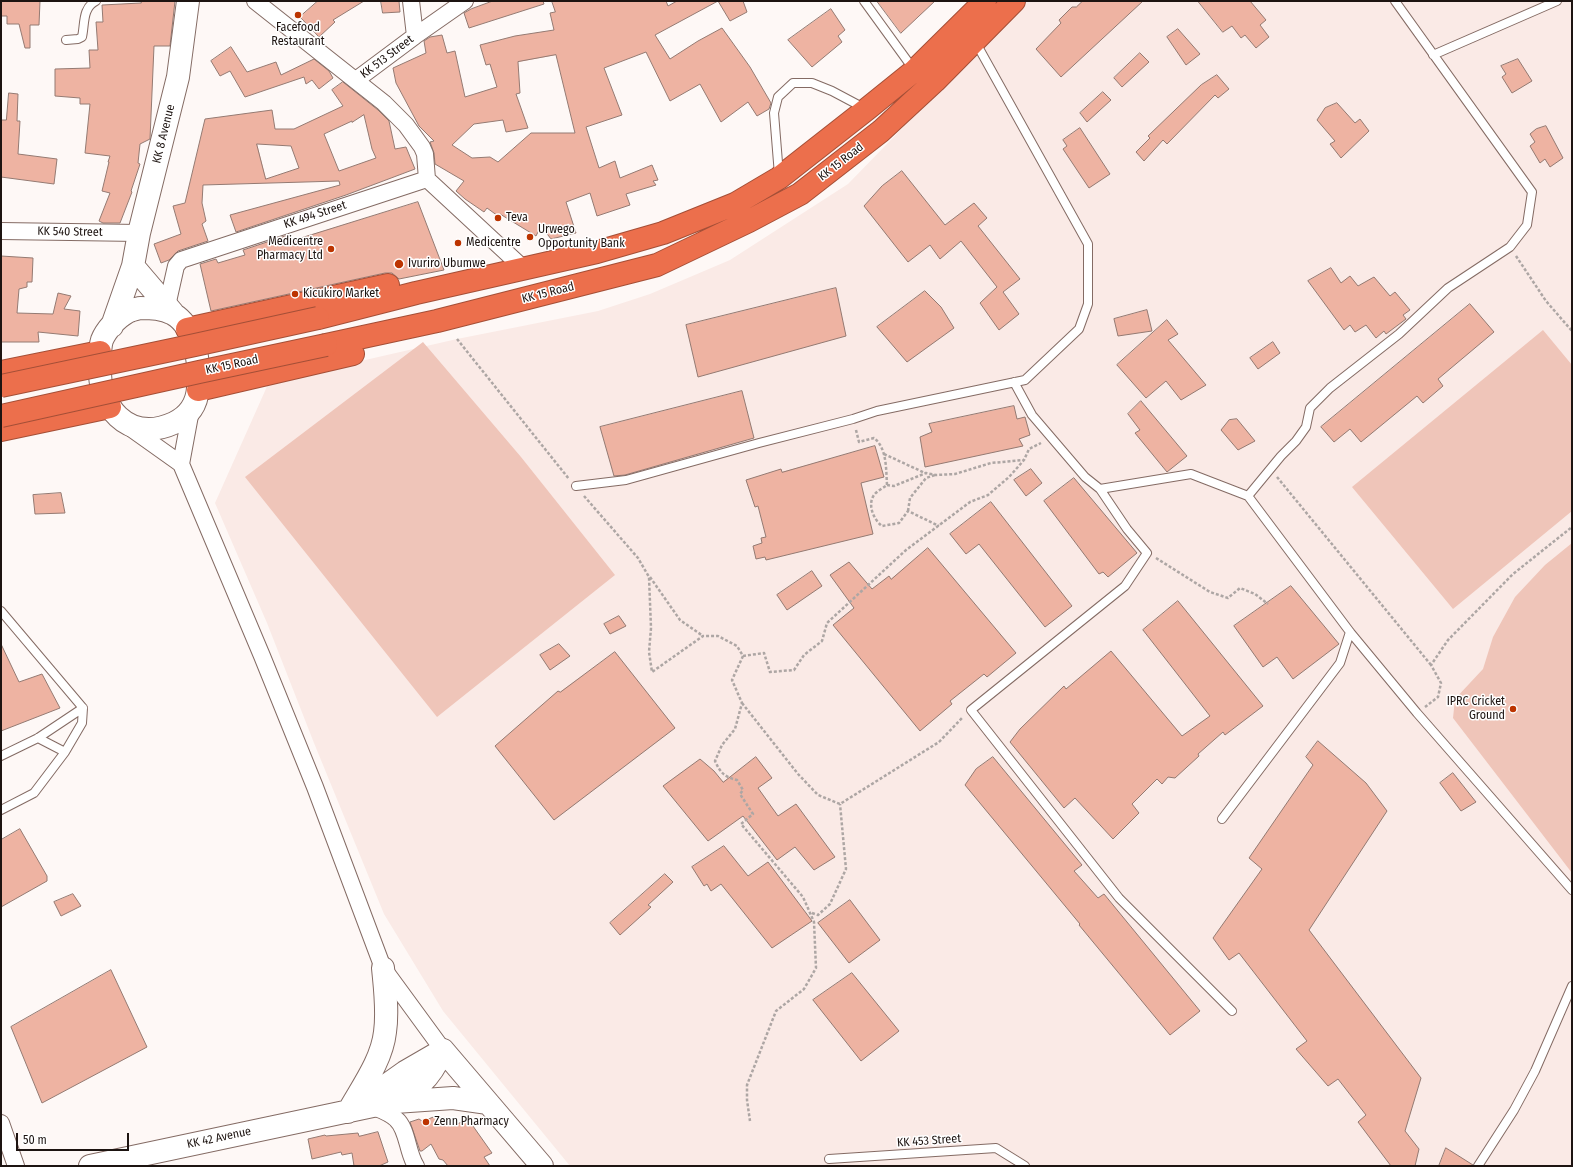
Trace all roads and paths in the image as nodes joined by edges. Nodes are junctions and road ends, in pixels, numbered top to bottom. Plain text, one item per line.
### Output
1 (96, 1) edge
2 (188, 1) edge
3 (255, 1) edge
4 (411, 1) edge
5 (465, 1) edge
6 (864, 1) edge
7 (985, 1) edge
8 (1014, 1) edge
9 (1395, 1) edge
10 (1557, 1) edge
11 (415, 36) junction
12 (66, 40) dead end
13 (974, 40) junction
14 (1433, 55) junction
15 (914, 71) junction
16 (356, 80) junction
17 (867, 109) junction
18 (779, 178) junction
19 (427, 179) junction
20 (1, 232) edge
21 (139, 233) junction
22 (1510, 247) junction
23 (133, 266) junction
24 (523, 268) junction
25 (561, 290) junction
26 (175, 316) junction
27 (112, 326) junction
28 (1572, 331) edge
29 (457, 339) dead end
30 (100, 352) junction
31 (1, 372) edge
32 (1014, 382) junction
33 (1, 386) edge
34 (198, 390) junction
35 (192, 410) junction
36 (117, 415) junction
37 (1, 416) edge
38 (854, 419) junction
39 (1, 430) edge
40 (1050, 437) junction
41 (884, 454) junction
42 (1024, 460) junction
43 (181, 464) junction
44 (1270, 469) junction
45 (926, 473) junction
46 (936, 475) junction
47 (887, 485) junction
48 (576, 486) junction
49 (1100, 489) junction
50 (1248, 496) junction
51 (908, 511) junction
52 (939, 526) junction
53 (1572, 527) edge
54 (1147, 553) junction
55 (649, 577) junction
56 (1268, 604) dead end
57 (1, 611) edge
58 (1350, 632) junction
59 (703, 636) junction
60 (743, 656) junction
61 (1431, 665) junction
62 (742, 703) junction
63 (83, 708) junction
64 (971, 710) junction
65 (1417, 713) junction
66 (38, 738) junction
67 (65, 752) junction
68 (1, 756) edge
69 (840, 804) junction
70 (1, 810) edge
71 (1222, 819) dead end
72 (1572, 890) edge
73 (811, 912) junction
74 (383, 968) junction
75 (1572, 986) edge
76 (1232, 1011) dead end
77 (443, 1050) junction
78 (488, 1103) junction
79 (381, 1105) junction
80 (348, 1112) junction
81 (750, 1121) dead end
82 (1, 1123) edge
83 (828, 1159) dead end
84 (114, 1163) edge
85 (16, 1166) edge
86 (90, 1166) edge
87 (416, 1166) edge
88 (542, 1166) edge
89 (1025, 1166) edge
90 (1478, 1166) edge

1 - 12 lane
2 - 21 main road, KK 8 Avenue
3 - 16 street, KK 513 Street
4 - 11 street
5 - 11 street, KK 513 Street
6 - 15 lane
7 - 15 highway
8 - 13 highway, KK 15 Road
9 - 14 lane
10 - 14 lane
11 - 16 street, KK 513 Street
13 - 25 highway, KK 15 Road
13 - 32 lane
14 - 22 lane
15 - 17 highway
16 - 19 street
17 - 18 highway
17 - 18 lane
18 - 24 highway
19 - 24 street
19 - 26 street, KK 494 Street
20 - 21 street, KK 540 Street
21 - 23 main road, KK 8 Avenue
22 - 28 path
22 - 44 lane
23 - 26 main road
23 - 27 main road, KK 8 Avenue
24 - 26 highway
24 - 33 highway, bridge
25 - 34 highway
25 - 37 highway, KK 15 Road, bridge
26 - 27 main road
26 - 34 main road
27 - 30 main road
29 - 48 path
30 - 31 highway
30 - 36 main road
32 - 38 lane
32 - 40 lane
34 - 35 main road
35 - 36 main road
35 - 43 street
36 - 39 highway
36 - 43 street
38 - 41 path
38 - 48 lane
40 - 42 path
40 - 49 lane
41 - 45 path
41 - 47 path
42 - 46 path
42 - 52 path
43 - 74 street
44 - 50 lane
44 - 61 path
45 - 46 path
45 - 47 path
46 - 51 path
47 - 51 path
48 - 55 path
49 - 50 lane
49 - 54 lane
50 - 58 lane
51 - 52 path
52 - 60 path
53 - 61 path
54 - 56 path
54 - 64 lane
55 - 59 path
55 - 59 path
57 - 63 lane
58 - 65 lane
58 - 71 lane
59 - 60 path
60 - 62 path
61 - 65 path
62 - 69 path
62 - 73 path
63 - 66 lane
63 - 67 lane
64 - 69 path
64 - 76 lane
65 - 72 lane
66 - 67 lane
66 - 68 lane
67 - 70 lane
69 - 73 path
73 - 81 path
74 - 77 street
74 - 80 main road
75 - 90 lane
77 - 78 main road
77 - 79 main road, KK 42 Avenue
77 - 80 main road, KK 42 Avenue
78 - 79 main road
78 - 88 main road
79 - 80 main road, KK 42 Avenue
79 - 87 street
80 - 84 main road, KK 42 Avenue
82 - 85 street
83 - 89 lane, KK 453 Street
84 - 86 main road, KK 42 Avenue

